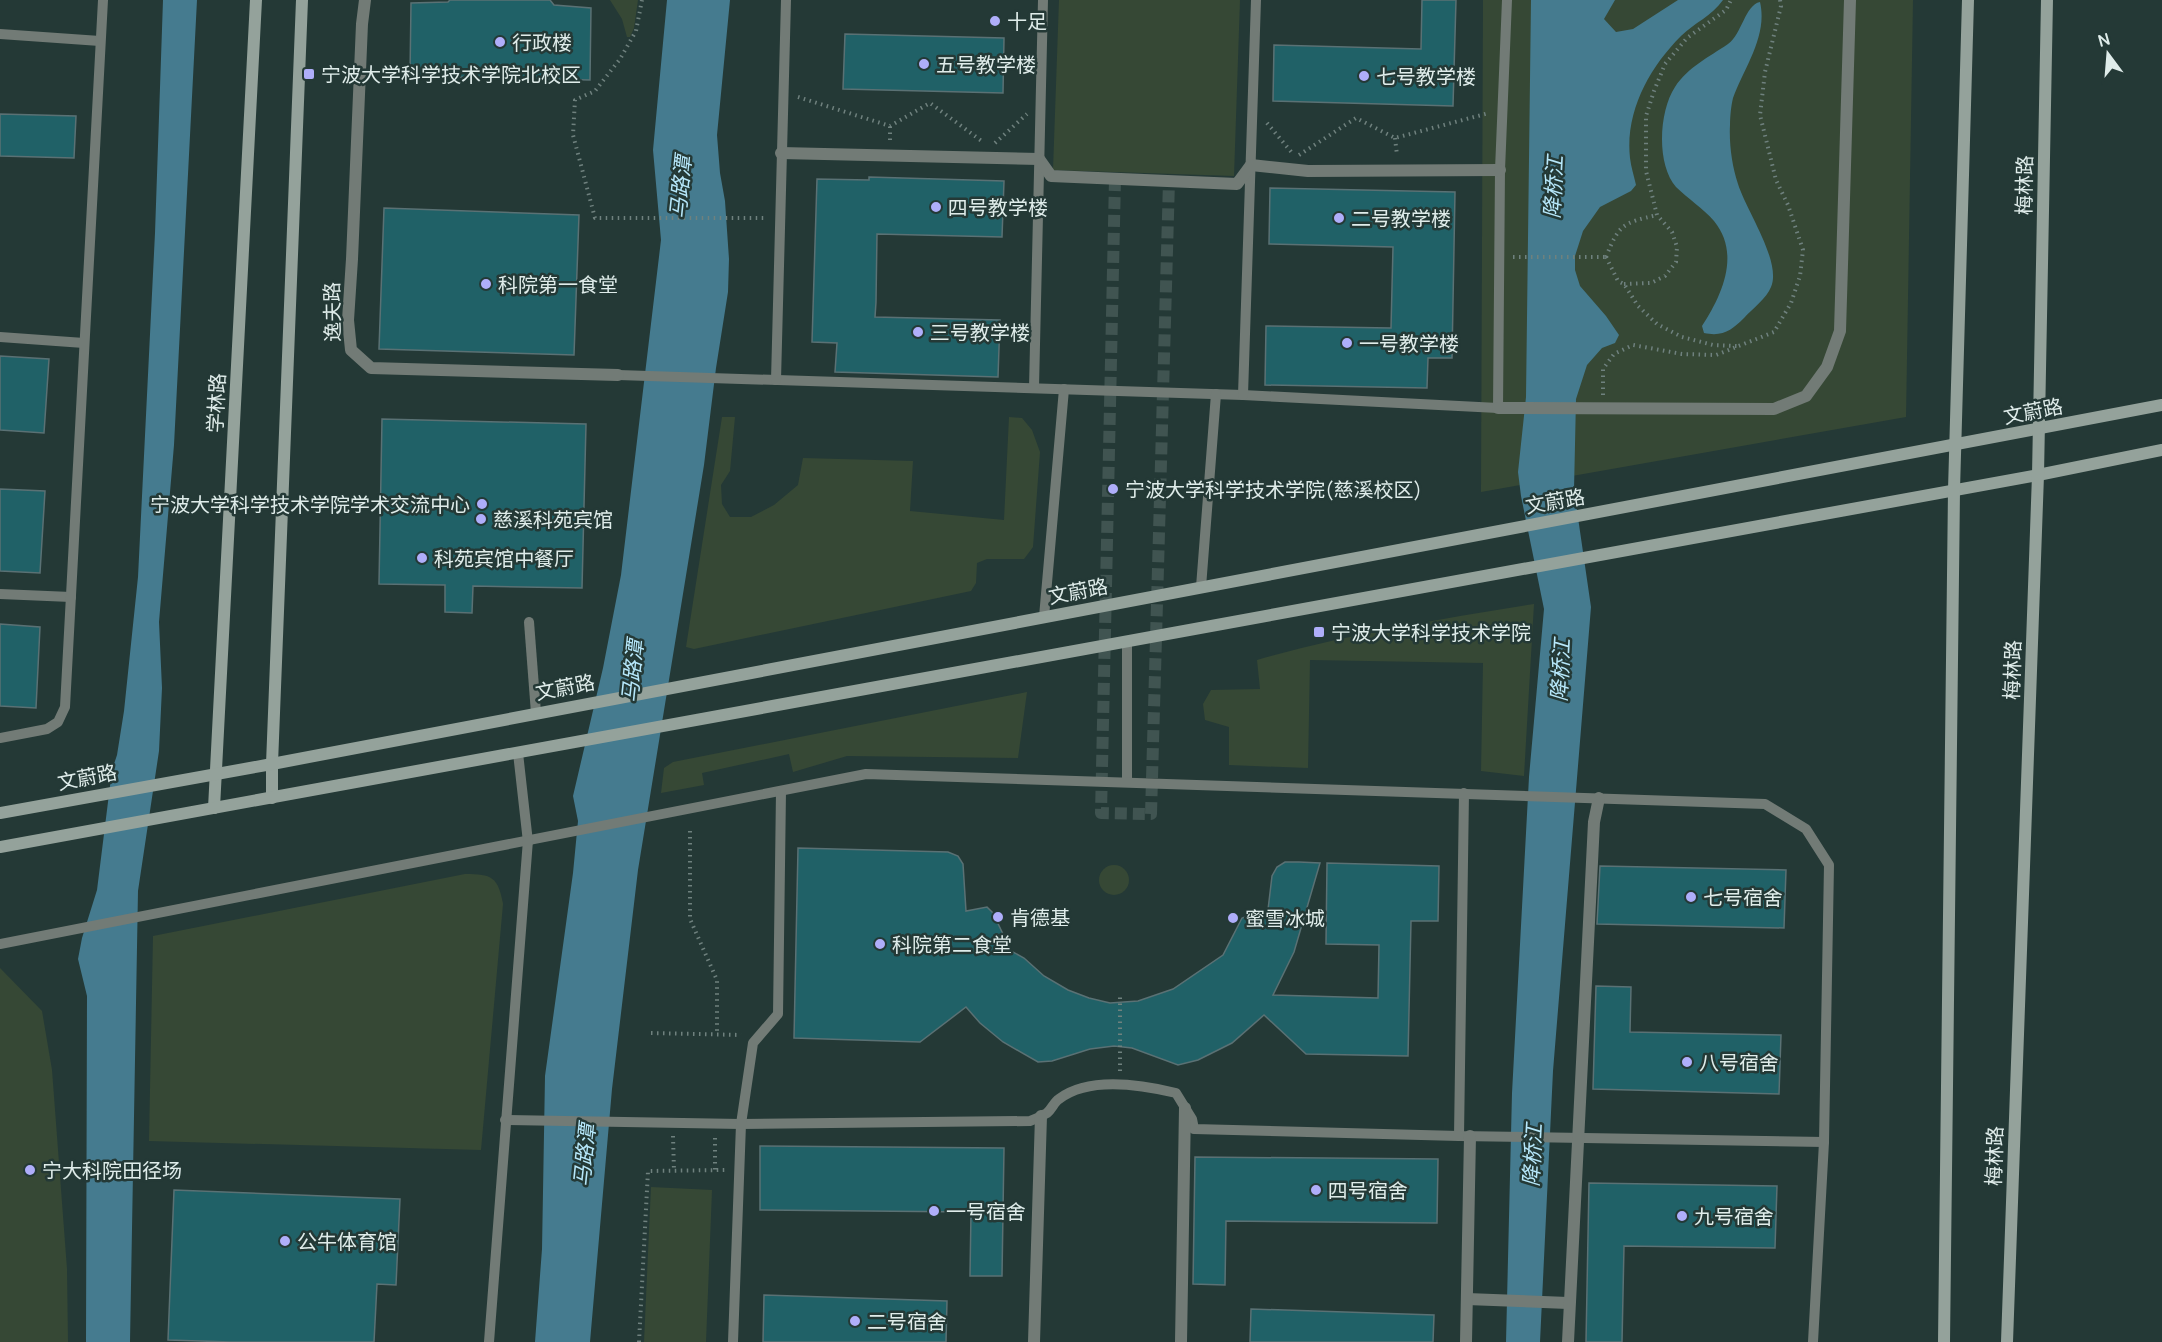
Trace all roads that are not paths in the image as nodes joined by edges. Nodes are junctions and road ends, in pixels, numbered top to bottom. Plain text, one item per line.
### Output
1 (103, 0) edge
2 (256, 0) edge
3 (303, 0) edge
4 (365, 0) edge
5 (786, 0) edge
6 (1043, 0) edge
7 (1256, 0) edge
8 (1507, 0) edge
9 (1850, 0) edge
10 (1968, 0) edge
11 (2048, 0) edge
12 (0, 34) edge
13 (100, 41) junction
14 (781, 153) junction
15 (1039, 159) junction
16 (1251, 165) junction
17 (1500, 170) junction
18 (0, 337) edge
19 (84, 343) junction
20 (618, 375) joint
21 (776, 380) junction
22 (1034, 388) junction
23 (1064, 389) junction
24 (1216, 394) junction
25 (1243, 394) junction
26 (2162, 405) edge
27 (1499, 408) junction
28 (2039, 430) junction
29 (1955, 446) junction
30 (2162, 450) edge
31 (2038, 475) junction
32 (1954, 490) junction
33 (1201, 587) junction
34 (0, 594) edge
35 (71, 597) junction
36 (1044, 617) junction
37 (529, 622) dead end
38 (1127, 642) junction
39 (536, 713) junction
40 (0, 738) edge
41 (518, 753) junction
42 (272, 764) junction
43 (216, 773) junction
44 (1127, 782) junction
45 (781, 791) junction
46 (1464, 793) junction
47 (272, 798) junction
48 (1594, 798) junction
49 (214, 808) junction
50 (0, 813) edge
51 (528, 841) junction
52 (0, 847) edge
53 (0, 944) edge
54 (1185, 1108) junction
55 (1041, 1116) junction
56 (505, 1120) junction
57 (741, 1124) junction
58 (1464, 1136) junction
59 (1578, 1139) junction
60 (1824, 1142) junction
61 (1467, 1299) junction
62 (1568, 1303) junction
63 (489, 1342) edge
64 (733, 1342) edge
65 (1034, 1342) edge
66 (1181, 1342) edge
67 (1466, 1342) edge
68 (1568, 1342) edge
69 (1813, 1342) edge
70 (1944, 1342) edge
71 (2007, 1342) edge

1 - 13 lane
2 - 43 main road, 学林路
3 - 42 main road
4 - 20 street, 逸夫路
5 - 14 lane
6 - 15 lane
7 - 16 lane
8 - 17 lane
9 - 27 street
10 - 29 main road
11 - 28 main road, 梅林路
12 - 13 lane
13 - 19 lane
14 - 15 street
14 - 21 lane
15 - 16 street
15 - 22 lane
16 - 17 street
16 - 25 lane
17 - 27 lane
18 - 19 lane
19 - 35 lane
20 - 21 lane
21 - 22 lane
22 - 23 lane
23 - 24 lane
23 - 36 lane
24 - 25 lane
24 - 33 lane
25 - 27 lane
26 - 28 main road, 文蔚路
28 - 29 main road, 文蔚路
28 - 31 main road, 梅林路
29 - 32 main road
29 - 33 main road, 文蔚路
30 - 31 main road
31 - 32 main road
31 - 71 main road, 梅林路
32 - 38 main road
32 - 70 main road
33 - 36 main road, 文蔚路
34 - 35 lane
35 - 40 lane
36 - 39 main road, 文蔚路
37 - 39 lane
38 - 41 main road
38 - 44 lane
39 - 42 main road, 文蔚路
41 - 47 main road
41 - 51 lane
42 - 43 main road, 文蔚路
42 - 47 main road
43 - 49 main road, 学林路
43 - 50 main road, 文蔚路
44 - 45 lane
44 - 46 lane
45 - 51 lane
45 - 57 lane
46 - 48 lane
46 - 58 lane
47 - 49 main road
48 - 59 street
48 - 60 lane
49 - 52 main road
51 - 53 lane
51 - 56 lane
54 - 55 lane
54 - 58 lane
54 - 66 street
55 - 57 lane
55 - 65 street
56 - 57 lane
56 - 63 lane
57 - 64 lane
58 - 59 lane
58 - 61 street
59 - 60 lane
59 - 62 street
60 - 69 lane
61 - 62 street
61 - 67 street
62 - 68 street

